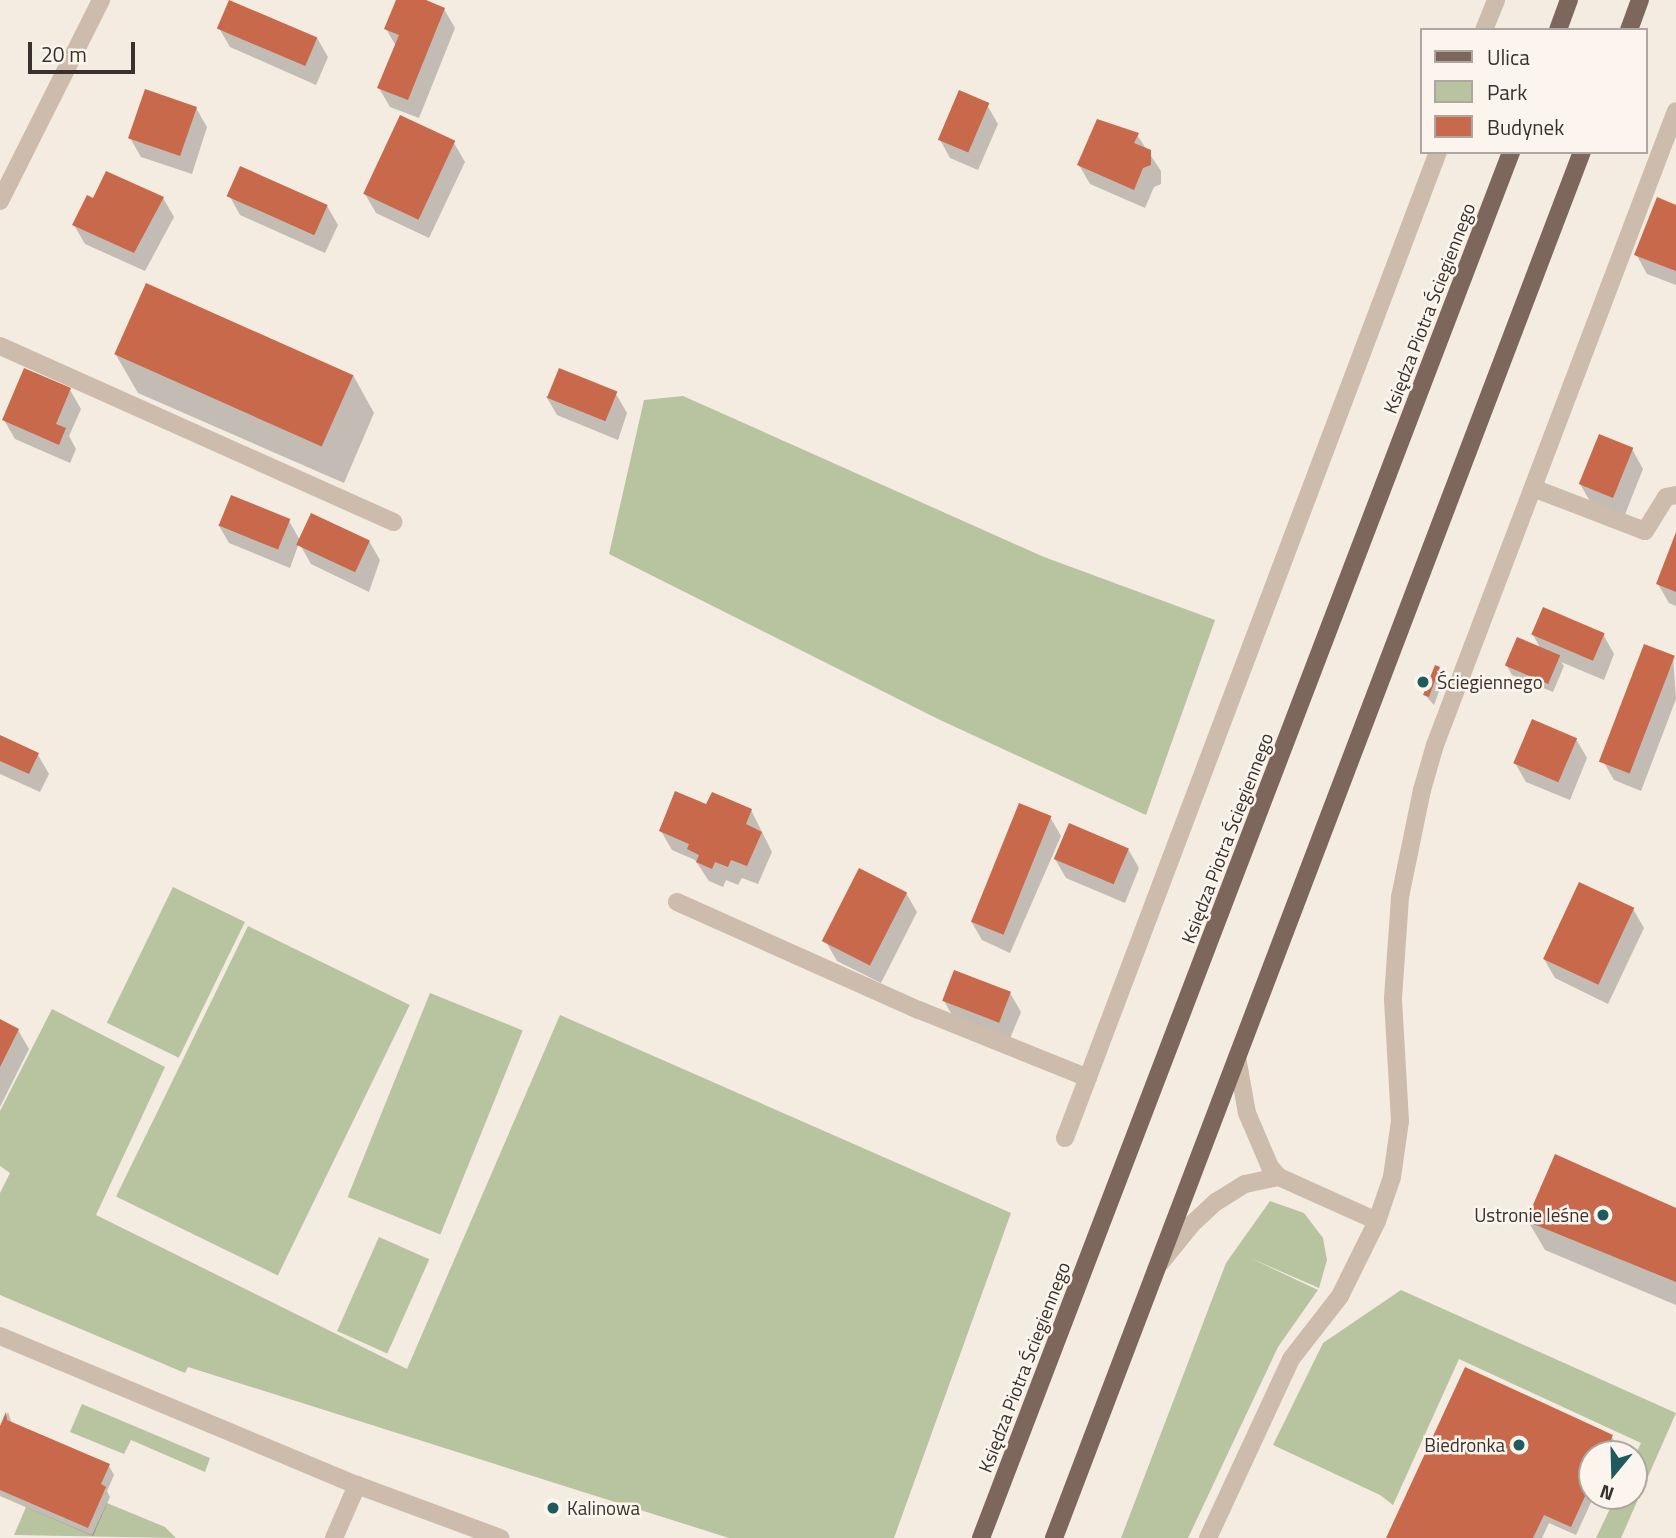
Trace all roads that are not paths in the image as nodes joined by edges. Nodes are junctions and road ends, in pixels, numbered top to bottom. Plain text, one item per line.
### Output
1 (101, 0) edge
2 (1496, 0) edge
3 (1569, 0) edge
4 (1640, 0) edge
5 (1486, 28) edge
6 (1559, 28) edge
7 (1630, 28) edge
8 (1676, 111) edge
9 (1437, 154) edge
10 (1510, 154) edge
11 (1581, 154) edge
12 (0, 201) edge
13 (0, 346) edge
14 (1533, 488) junction
15 (1676, 495) edge
16 (393, 522) dead end
17 (677, 902) dead end
18 (1237, 1057) junction
19 (1088, 1078) junction
20 (1065, 1138) dead end
21 (1279, 1177) junction
22 (1377, 1222) junction
23 (1157, 1268) junction
24 (0, 1336) edge
25 (357, 1485) junction
26 (334, 1538) edge
27 (500, 1538) edge
28 (981, 1538) edge
29 (1054, 1538) edge
30 (1208, 1538) edge

1 - 12 street
2 - 5 street
3 - 6 main road
4 - 7 main road
8 - 14 street
9 - 19 street
10 - 28 main road, Księdza Piotra Ściegiennego
11 - 18 main road
13 - 16 street
14 - 15 street
14 - 22 street
17 - 19 street
18 - 21 street
18 - 23 main road
19 - 20 street
21 - 22 street
21 - 23 street
22 - 30 street
23 - 29 main road
24 - 25 street
25 - 26 street
25 - 27 street

